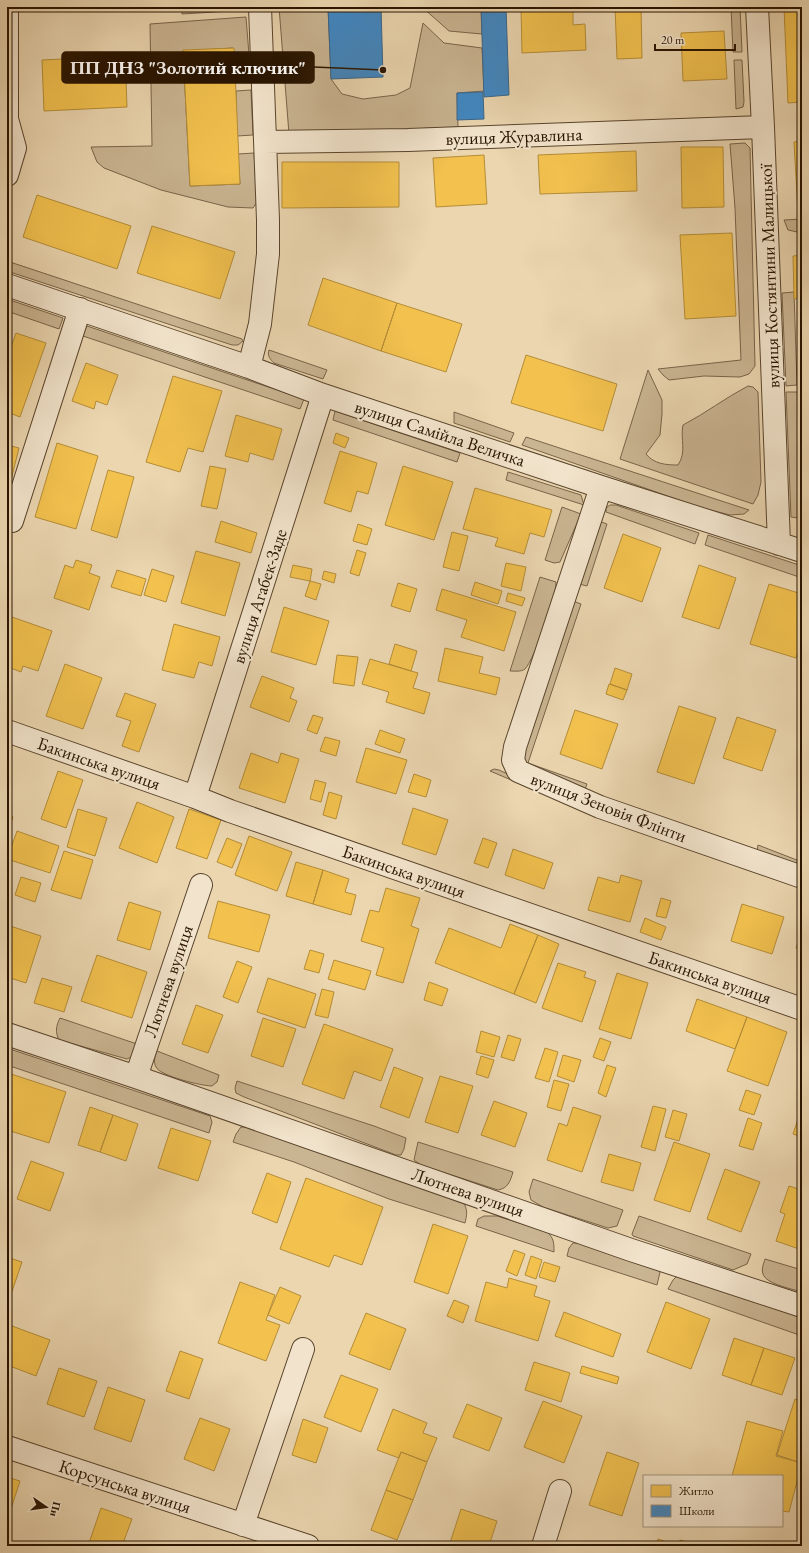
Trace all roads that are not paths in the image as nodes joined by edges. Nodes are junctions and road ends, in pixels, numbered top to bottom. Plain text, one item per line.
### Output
1 (7, 7) edge
2 (260, 7) edge
3 (757, 7) edge
4 (763, 127) junction
5 (265, 142) junction
6 (7, 175) edge
7 (7, 284) edge
8 (80, 309) junction
9 (249, 367) junction
10 (323, 394) junction
11 (601, 487) junction
12 (12, 521) dead end
13 (779, 544) junction
14 (802, 551) edge
15 (7, 731) edge
16 (195, 797) junction
17 (802, 877) edge
18 (201, 885) dead end
19 (802, 1008) edge
20 (7, 1034) edge
21 (136, 1077) junction
22 (802, 1306) edge
23 (303, 1350) dead end
24 (7, 1447) edge
25 (560, 1491) dead end
26 (243, 1525) junction
27 (308, 1546) edge
28 (543, 1546) edge

1 - 6 street
2 - 5 street
3 - 4 street, вулиця Костянтини Малицької
4 - 5 street, вулиця Журавлина
4 - 13 street, вулиця Костянтини Малицької
5 - 9 street
7 - 8 street, вулиця Самійла Величка
8 - 9 street, вулиця Самійла Величка
8 - 12 street
9 - 10 street, вулиця Самійла Величка
10 - 11 street, вулиця Самійла Величка
10 - 16 street, вулиця Агабек-Заде
11 - 13 street, вулиця Самійла Величка
11 - 17 street, вулиця Зеновія Флінти
13 - 14 street, вулиця Самійла Величка
15 - 16 street, Бакинська вулиця
16 - 19 street, Бакинська вулиця
18 - 21 street, Лютнева вулиця
20 - 21 street, Лютнева вулиця
21 - 22 street, Лютнева вулиця
23 - 26 street
24 - 26 street, Корсунська вулиця
25 - 28 street
26 - 27 street, Корсунська вулиця

